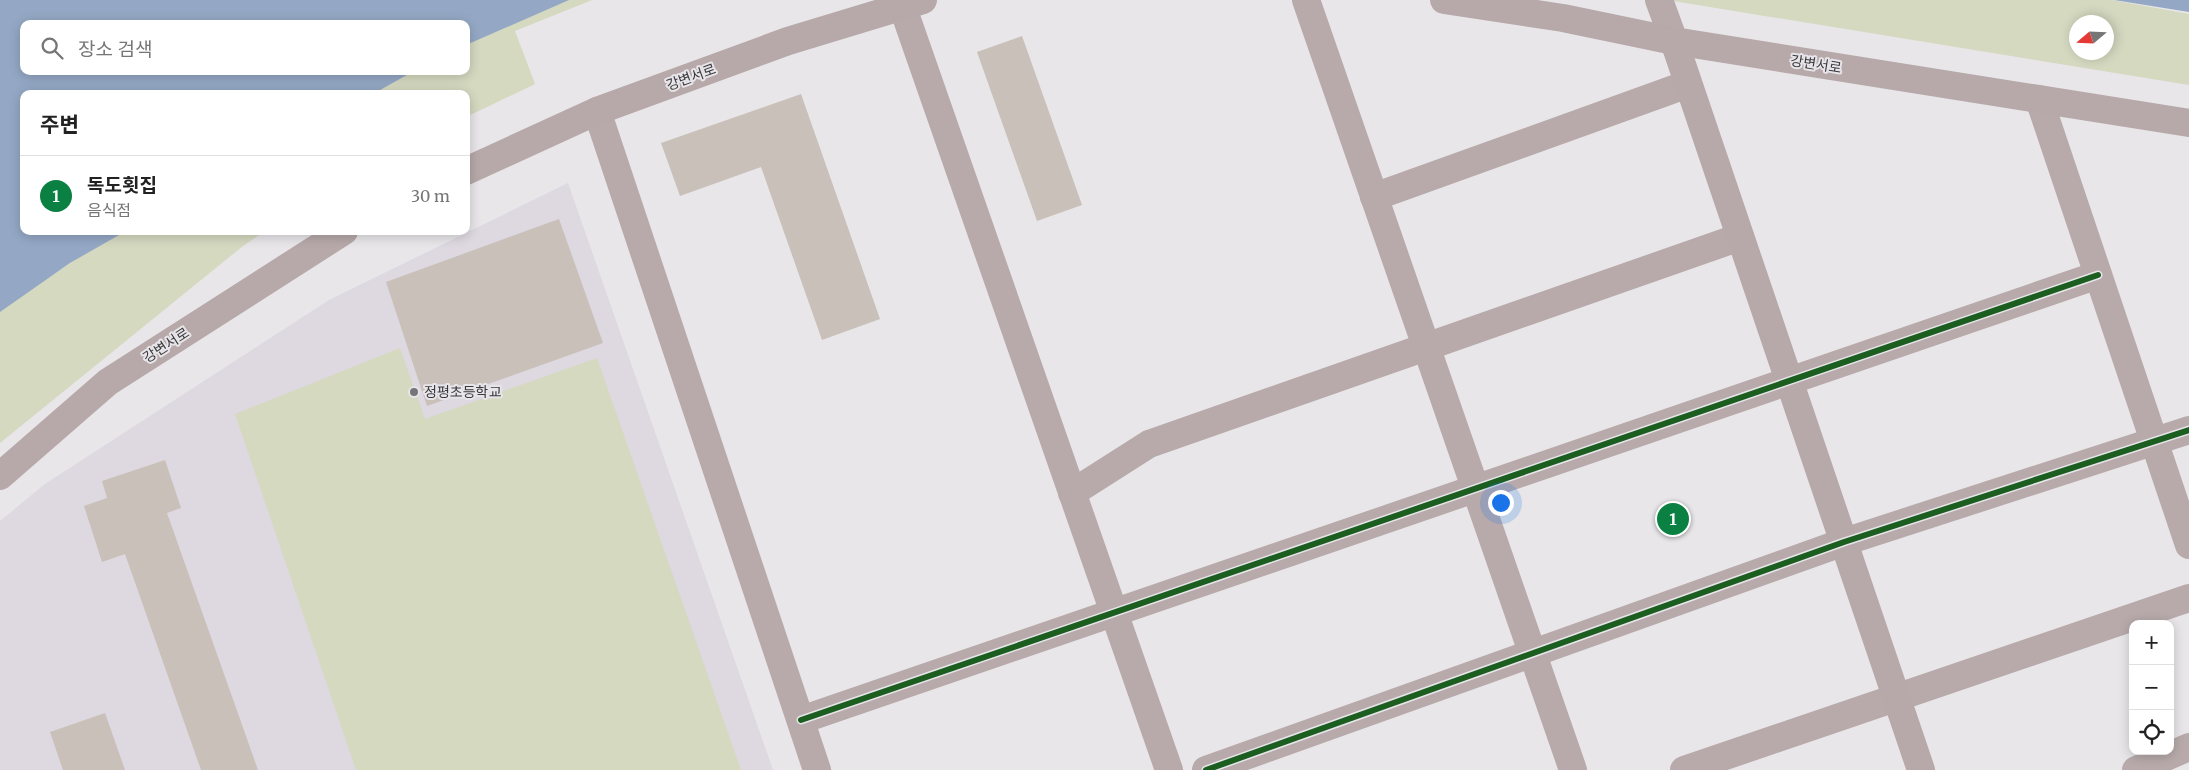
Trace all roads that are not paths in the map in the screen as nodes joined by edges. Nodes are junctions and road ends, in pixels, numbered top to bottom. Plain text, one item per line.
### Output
1 (1306, 0) edge
2 (1444, 0) edge
3 (1659, 0) edge
4 (912, 3) edge
5 (1674, 41) junction
6 (1688, 84) junction
7 (2039, 99) junction
8 (596, 111) junction
9 (2189, 123) edge
10 (470, 169) edge
11 (1374, 197) junction
12 (338, 235) edge
13 (1740, 237) junction
14 (2098, 275) junction
15 (1426, 347) junction
16 (1789, 380) junction
17 (2189, 430) edge
18 (2154, 441) junction
19 (0, 476) edge
20 (1475, 488) junction
21 (1072, 493) junction
22 (1844, 542) junction
23 (2189, 545) edge
24 (2189, 598) edge
25 (1114, 612) junction
26 (1532, 653) junction
27 (1896, 698) junction
28 (801, 720) junction
29 (2189, 747) edge
30 (817, 770) edge
31 (1169, 770) edge
32 (1206, 770) edge
33 (1573, 770) edge
34 (1684, 770) edge
35 (1921, 770) edge
36 (2136, 770) edge

1 - 11 street
2 - 5 street, 강변서로
3 - 5 street
4 - 8 street, 강변서로
4 - 21 street
5 - 6 street
5 - 7 street, 강변서로
6 - 11 street
6 - 13 street
7 - 9 street, 강변서로
7 - 14 street
8 - 10 street, 강변서로
8 - 28 street
11 - 15 street
12 - 19 street, 강변서로
13 - 15 street
13 - 16 street
14 - 16 street
14 - 18 street
15 - 20 street
15 - 21 street
16 - 20 street
16 - 22 street
17 - 18 street
18 - 22 street
18 - 23 street
20 - 25 street
20 - 26 street
21 - 25 street
22 - 26 street
22 - 27 street
24 - 27 street
25 - 28 street
25 - 31 street
26 - 32 street
26 - 33 street
27 - 34 street
27 - 35 street
28 - 30 street
29 - 36 street

